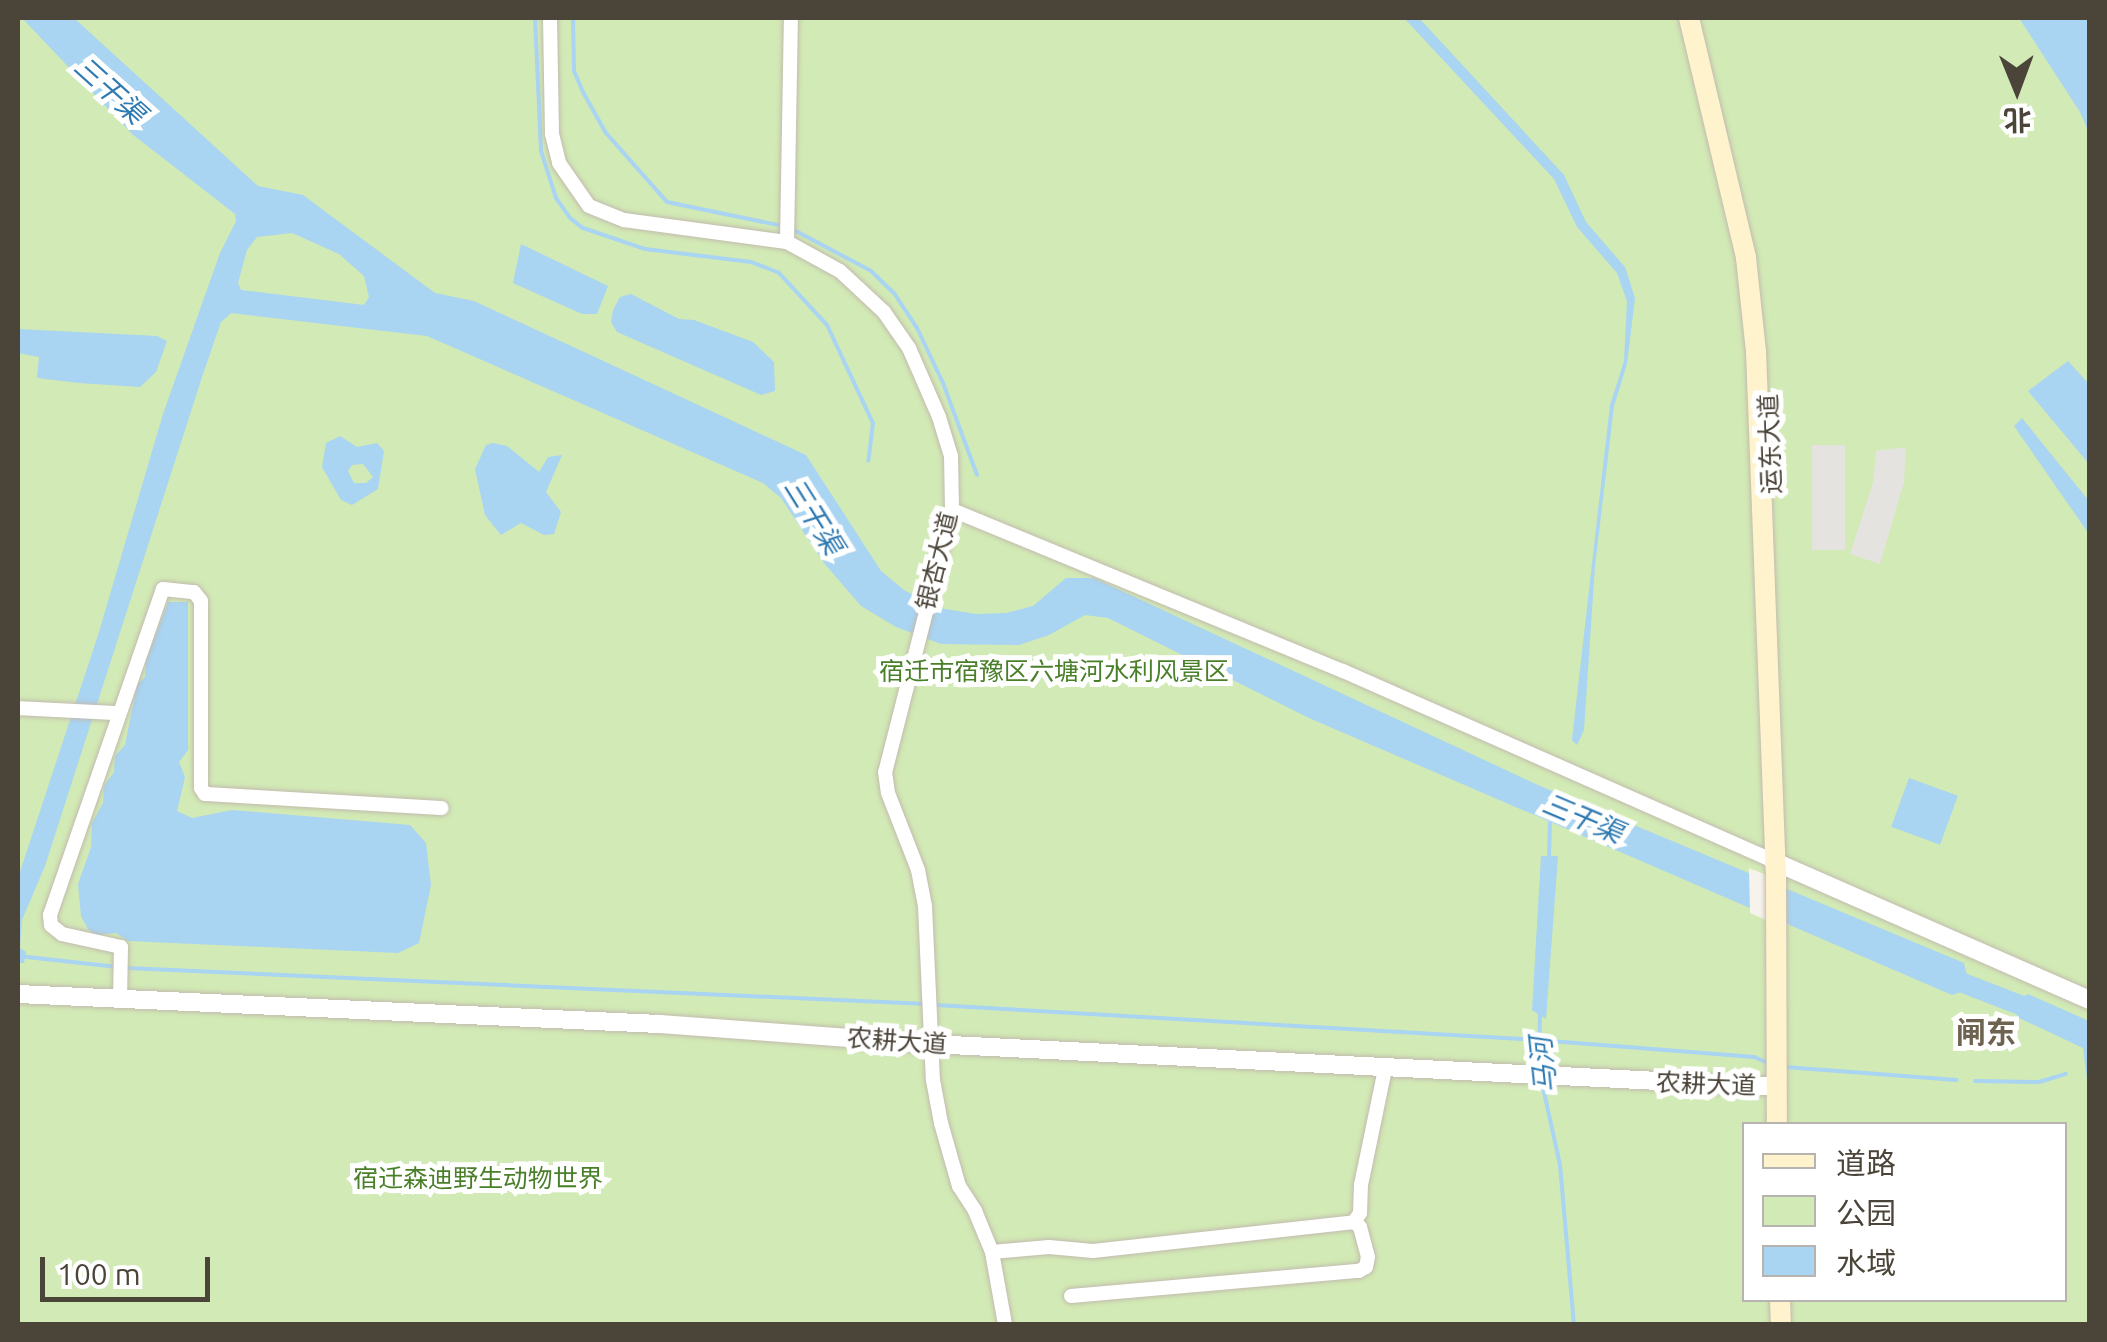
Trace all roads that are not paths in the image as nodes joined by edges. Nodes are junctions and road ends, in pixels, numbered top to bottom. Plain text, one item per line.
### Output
1 (550, 18) edge
2 (791, 18) edge
3 (1689, 18) edge
4 (1699, 18) edge
5 (787, 242) junction
6 (952, 510) junction
7 (18, 708) edge
8 (114, 712) junction
9 (442, 808) dead end
10 (1776, 868) junction
11 (18, 994) edge
12 (2081, 996) edge
13 (120, 999) junction
14 (931, 1044) junction
15 (1385, 1069) junction
16 (1776, 1087) junction
17 (1777, 1122) edge
18 (1354, 1222) junction
19 (992, 1252) junction
20 (1070, 1296) dead end
21 (1004, 1324) edge

1 - 5 street, 银杏大道
2 - 5 street
3 - 10 main road, 运东大道
4 - 10 main road, 运东大道
5 - 6 street, 银杏大道
6 - 10 street
6 - 14 street, 银杏大道
7 - 8 street
8 - 9 street
8 - 13 street
10 - 12 street
10 - 16 main road, 运东大道
11 - 13 street, 农耕大道
13 - 14 street, 农耕大道
14 - 15 street, 农耕大道
14 - 19 street, 银杏大道
15 - 16 street, 农耕大道
15 - 18 street
16 - 17 main road, 运东大道
18 - 19 street
18 - 20 street
19 - 21 street, 银杏大道

